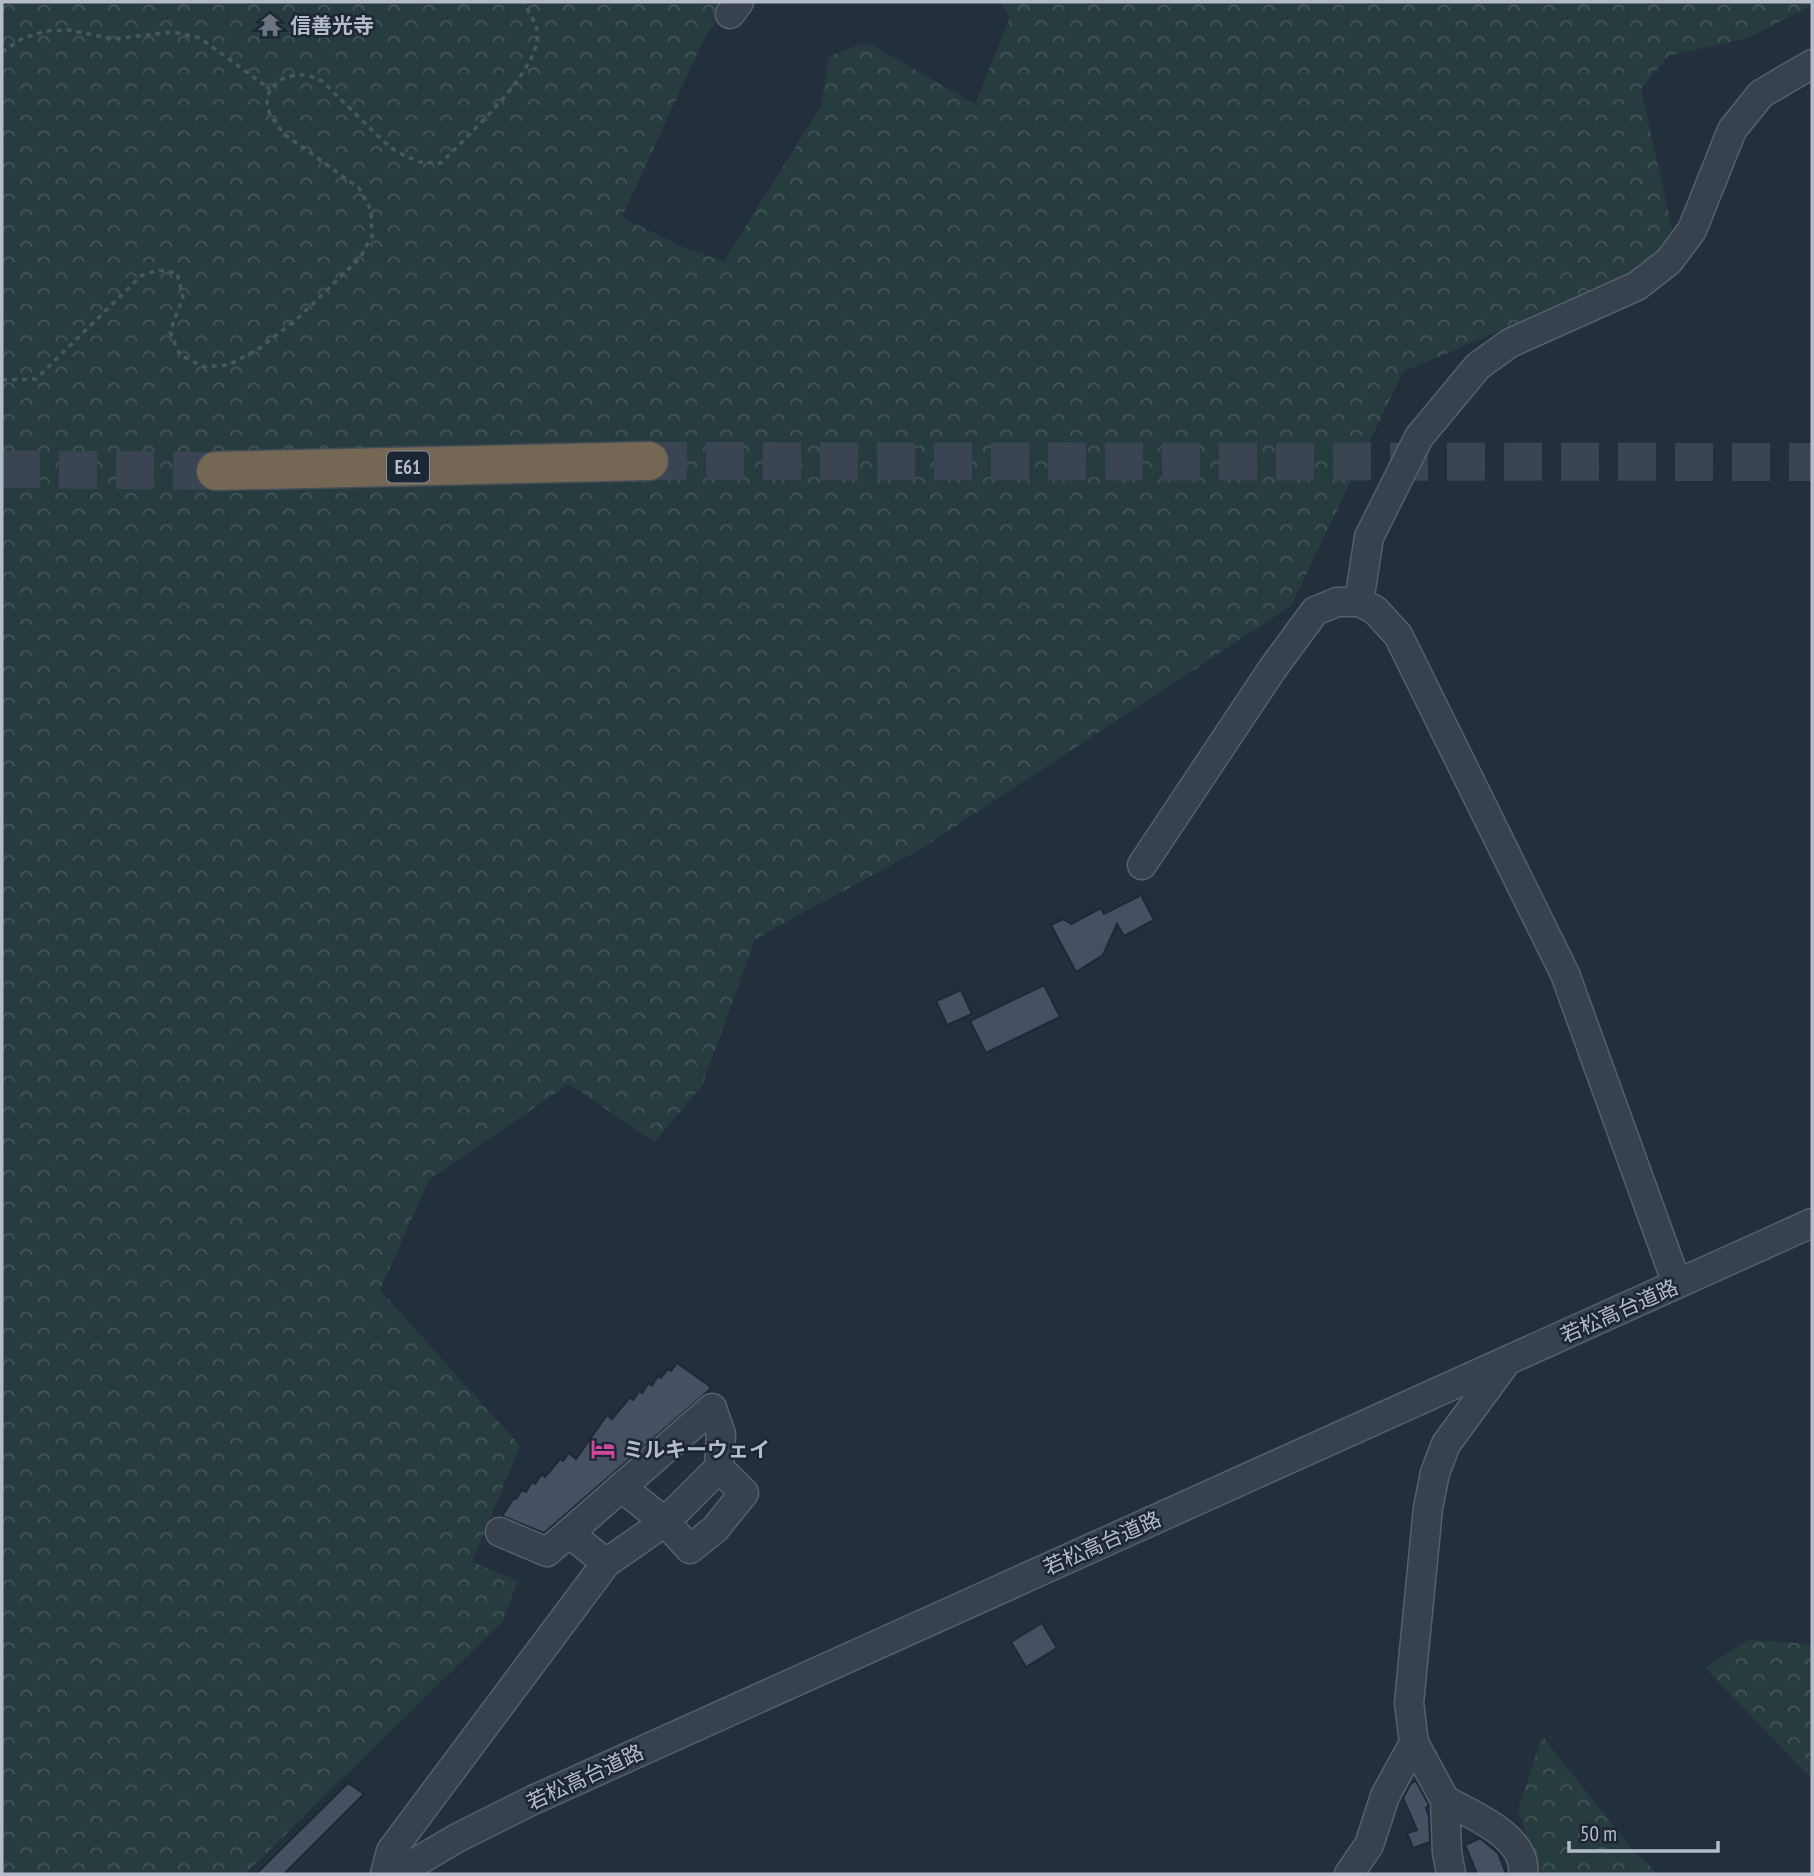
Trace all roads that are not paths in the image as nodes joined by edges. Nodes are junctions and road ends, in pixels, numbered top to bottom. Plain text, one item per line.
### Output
1 (1812, 64) edge
2 (649, 461) tunnel mouth
3 (216, 471) tunnel mouth
4 (1359, 602) junction
5 (1142, 864) dead end
6 (1812, 1223) edge
7 (1677, 1284) junction
8 (1505, 1363) junction
9 (719, 1468) junction
10 (621, 1487) junction
11 (665, 1522) junction
12 (500, 1532) dead end
13 (569, 1533) junction
14 (606, 1563) junction
15 (1413, 1742) junction
16 (1445, 1800) junction
17 (385, 1874) edge
18 (396, 1874) edge
19 (1349, 1874) edge
20 (1451, 1874) edge
21 (1523, 1874) edge

1 - 4 street
2 - 3 highway, E61
4 - 5 street
4 - 7 street
6 - 7 street, 若松高台道路
7 - 8 street, 若松高台道路
8 - 15 street
8 - 18 street, 若松高台道路
9 - 10 street
9 - 11 street
9 - 11 street
10 - 11 street
10 - 13 street
11 - 14 street
12 - 13 street
13 - 14 street
14 - 17 street
15 - 16 street
15 - 19 street
16 - 20 street
16 - 21 street

